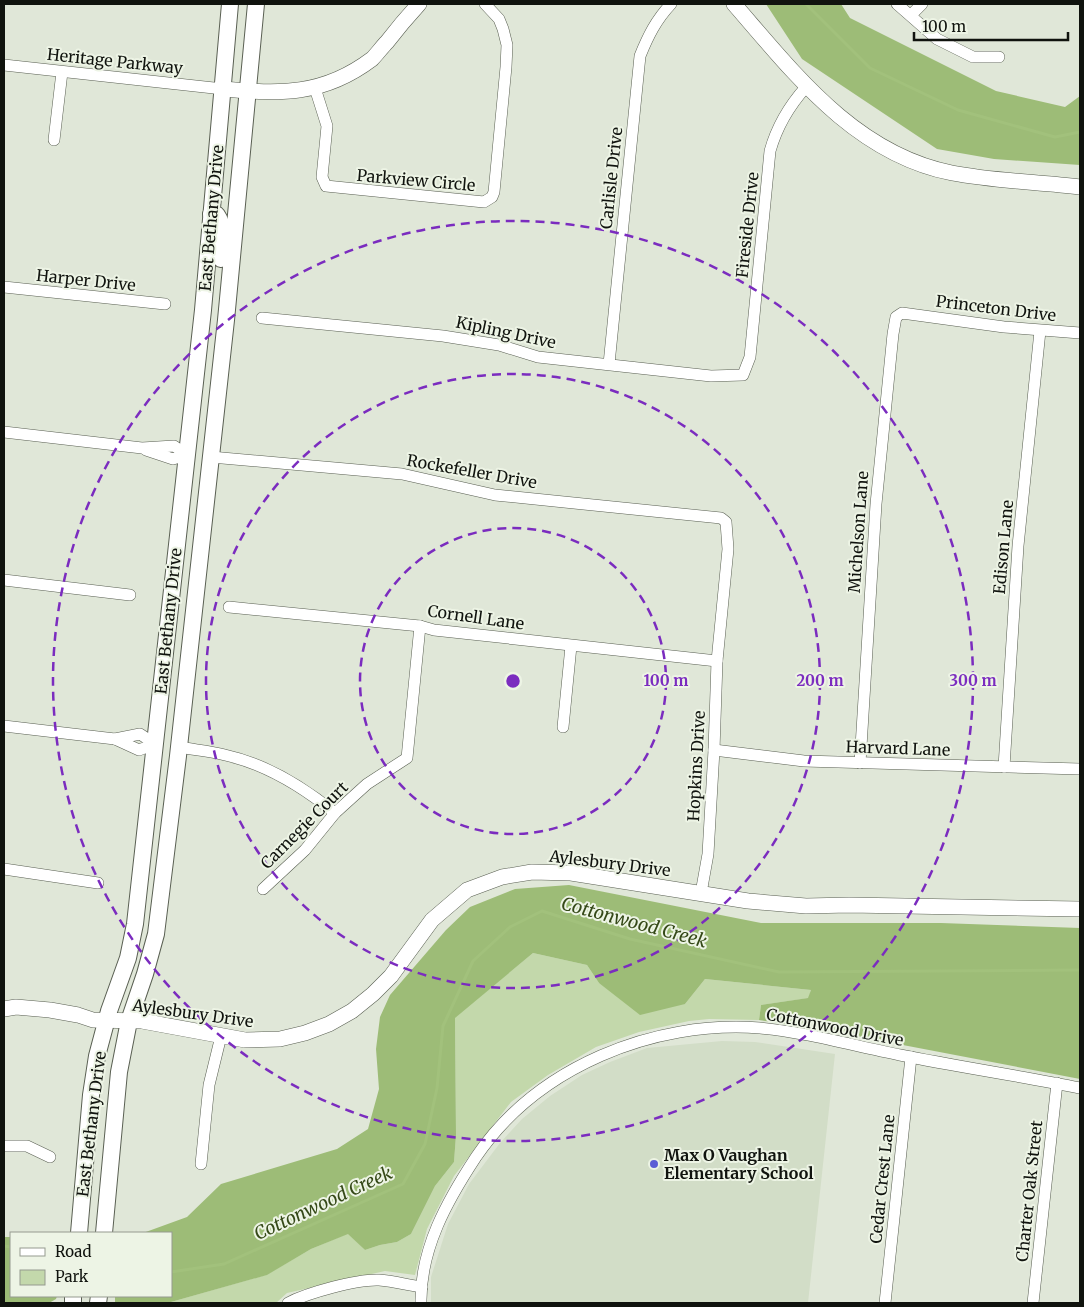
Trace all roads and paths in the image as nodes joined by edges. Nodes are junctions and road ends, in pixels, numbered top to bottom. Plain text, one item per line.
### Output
1 (230, 4) edge
2 (256, 4) edge
3 (419, 4) edge
4 (485, 4) edge
5 (670, 4) edge
6 (734, 4) edge
7 (897, 4) edge
8 (922, 4) edge
9 (911, 16) junction
10 (999, 57) dead end
11 (4, 66) edge
12 (62, 72) junction
13 (806, 87) junction
14 (315, 88) junction
15 (223, 89) junction
16 (249, 91) junction
17 (54, 140) dead end
18 (1080, 187) edge
19 (212, 214) junction
20 (4, 287) edge
21 (165, 304) dead end
22 (907, 314) joint
23 (262, 318) dead end
24 (226, 320) junction
25 (1040, 331) junction
26 (1080, 333) edge
27 (608, 364) junction
28 (743, 375) joint
29 (4, 432) edge
30 (187, 455) junction
31 (211, 456) junction
32 (726, 522) joint
33 (4, 580) edge
34 (130, 595) dead end
35 (229, 607) dead end
36 (420, 626) junction
37 (571, 646) junction
38 (717, 660) junction
39 (4, 726) edge
40 (563, 727) dead end
41 (155, 744) junction
42 (179, 747) junction
43 (714, 750) junction
44 (860, 763) junction
45 (1004, 768) junction
46 (1080, 769) edge
47 (335, 813) junction
48 (4, 869) edge
49 (98, 883) dead end
50 (263, 889) dead end
51 (701, 893) junction
52 (1080, 910) edge
53 (4, 1009) edge
54 (107, 1020) junction
55 (128, 1020) junction
56 (221, 1036) junction
57 (911, 1057) junction
58 (1057, 1083) junction
59 (1080, 1088) edge
60 (4, 1146) edge
61 (50, 1157) dead end
62 (201, 1164) dead end
63 (79, 1232) edge
64 (104, 1232) edge
65 (422, 1288) junction
66 (288, 1303) edge
67 (421, 1303) edge
68 (885, 1303) edge
69 (1033, 1303) edge

1 - 15 main road, East Bethany Drive
2 - 16 main road, East Bethany Drive
3 - 14 street
4 - 14 street, Parkview Circle
5 - 27 street, Carlisle Drive
6 - 13 street
7 - 9 street
8 - 9 street
9 - 10 street
11 - 12 street, Heritage Parkway
12 - 15 street, Heritage Parkway
12 - 17 street
13 - 18 street
13 - 28 street, Fireside Drive
14 - 16 street
15 - 16 street
15 - 19 main road, East Bethany Drive
16 - 24 main road, East Bethany Drive
19 - 24 main road
19 - 30 main road, East Bethany Drive
20 - 21 street, Harper Drive
22 - 25 street, Princeton Drive
22 - 44 street, Michelson Lane
23 - 27 street, Kipling Drive
24 - 31 main road, East Bethany Drive
25 - 26 street, Princeton Drive
25 - 45 street, Edison Lane
27 - 28 street, Kipling Drive
29 - 30 street
30 - 31 main road
30 - 41 main road, East Bethany Drive
31 - 32 street, Rockefeller Drive
31 - 42 main road, East Bethany Drive
32 - 38 street, Hopkins Drive
33 - 34 street
35 - 36 street, Cornell Lane
36 - 37 street, Cornell Lane
36 - 47 street, Carnegie Court
37 - 38 street, Cornell Lane
37 - 40 street
38 - 43 street, Hopkins Drive
39 - 41 street
41 - 42 main road
41 - 54 main road, East Bethany Drive
42 - 47 street
42 - 55 main road, East Bethany Drive
43 - 44 street, Harvard Lane
43 - 51 street, Hopkins Drive
44 - 45 street, Harvard Lane
45 - 46 street, Harvard Lane
47 - 50 street, Carnegie Court
48 - 49 street
51 - 52 street, Aylesbury Drive
51 - 56 street, Aylesbury Drive
53 - 54 street, Aylesbury Drive
54 - 55 street, Aylesbury Drive
54 - 63 main road, East Bethany Drive
55 - 56 street, Aylesbury Drive
55 - 64 main road, East Bethany Drive
56 - 62 street
57 - 58 street, Cottonwood Drive
57 - 65 street, Cottonwood Drive
57 - 68 street, Cedar Crest Lane
58 - 59 street, Cottonwood Drive
58 - 69 street, Charter Oak Street
60 - 61 street
65 - 66 street
65 - 67 street, Cottonwood Drive

